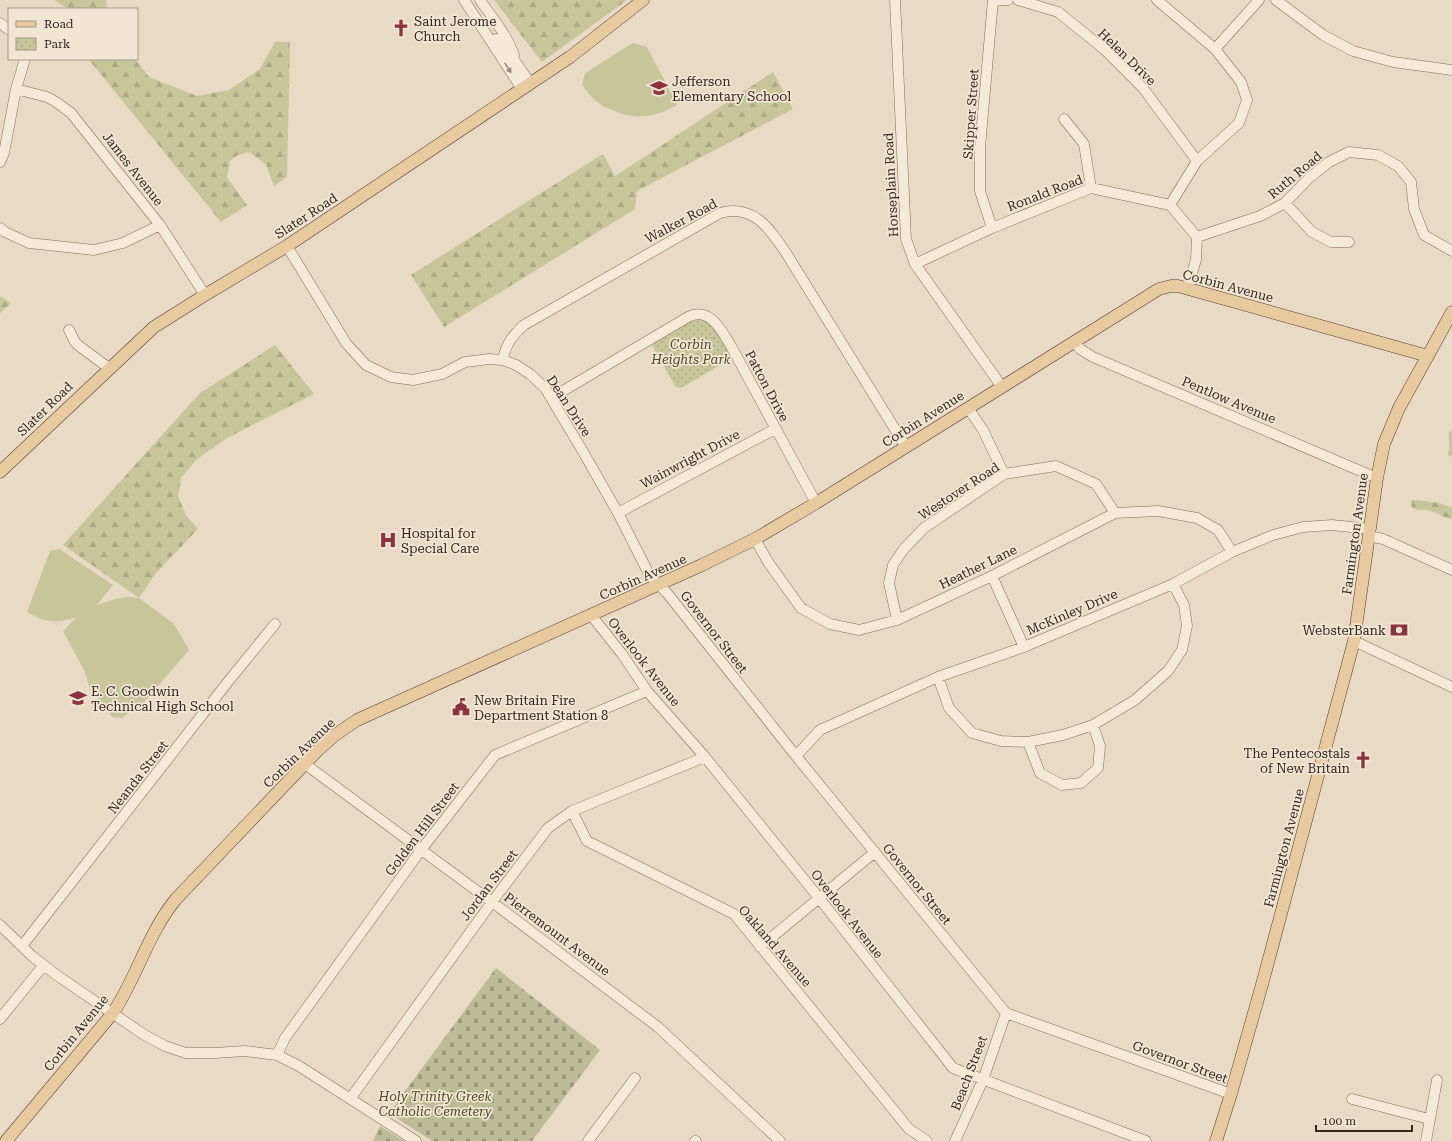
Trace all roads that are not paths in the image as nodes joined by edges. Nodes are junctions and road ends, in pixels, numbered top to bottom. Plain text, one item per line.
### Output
1 (464, 0) edge
2 (470, 0) edge
3 (480, 0) edge
4 (643, 0) edge
5 (895, 0) edge
6 (993, 0) edge
7 (1008, 0) edge
8 (1018, 0) edge
9 (1157, 0) edge
10 (1259, 0) edge
11 (1276, 0) edge
12 (0, 23) edge
13 (8, 29) edge
14 (1215, 49) junction
15 (25, 60) edge
16 (515, 61) junction
17 (1452, 70) edge
18 (526, 86) junction
19 (16, 89) junction
20 (1064, 119) dead end
21 (1197, 161) junction
22 (0, 162) edge
23 (1091, 188) junction
24 (1285, 203) junction
25 (1170, 205) junction
26 (160, 225) junction
27 (0, 228) edge
28 (992, 228) junction
29 (1197, 238) junction
30 (1348, 242) dead end
31 (287, 246) junction
32 (1452, 251) edge
33 (915, 264) junction
34 (1187, 289) junction
35 (205, 295) junction
36 (1452, 312) edge
37 (69, 330) dead end
38 (1074, 342) junction
39 (1428, 356) junction
40 (503, 360) junction
41 (109, 368) junction
42 (1002, 387) junction
43 (551, 398) junction
44 (968, 408) junction
45 (775, 429) junction
46 (906, 447) junction
47 (0, 472) edge
48 (1004, 474) junction
49 (1377, 478) junction
50 (816, 503) junction
51 (1115, 512) junction
52 (618, 513) junction
53 (1369, 532) junction
54 (755, 538) junction
55 (1232, 552) junction
56 (1452, 570) edge
57 (992, 576) junction
58 (1173, 584) junction
59 (659, 585) junction
60 (591, 615) junction
61 (897, 620) junction
62 (275, 624) dead end
63 (1354, 641) junction
64 (1024, 647) junction
65 (938, 677) junction
66 (1452, 687) edge
67 (647, 691) junction
68 (1093, 725) junction
69 (1028, 742) junction
70 (796, 756) junction
71 (705, 757) junction
72 (305, 764) junction
73 (572, 811) junction
74 (421, 850) junction
75 (875, 852) junction
76 (819, 898) junction
77 (492, 902) junction
78 (0, 925) edge
79 (22, 946) junction
80 (760, 947) junction
81 (43, 966) junction
82 (113, 1013) junction
83 (1006, 1014) junction
84 (0, 1019) edge
85 (277, 1055) junction
86 (635, 1078) dead end
87 (983, 1080) junction
88 (1436, 1080) dead end
89 (1231, 1094) junction
90 (350, 1099) junction
91 (1352, 1099) dead end
92 (1429, 1119) junction
93 (6, 1141) edge
94 (416, 1141) edge
95 (588, 1141) edge
96 (780, 1141) edge
97 (927, 1141) edge
98 (955, 1141) edge
99 (1146, 1141) edge
100 (1216, 1141) edge
101 (1426, 1141) edge

1 -> 18 street
2 - 16 street
3 - 16 street
4 - 18 main road, Slater Road
5 - 33 street, Horseplain Road
6 - 7 street
6 - 28 street, Skipper Street
8 - 21 street, Helen Drive
9 - 14 street
10 - 14 street
11 - 17 street
12 - 13 street
14 - 21 street
15 - 19 street
16 - 18 street
18 - 31 main road, Slater Road
19 - 22 street
19 - 26 street, James Avenue
20 - 23 street
21 - 25 street
23 - 25 street, Ronald Road
23 - 28 street, Ronald Road
24 - 29 street, Ruth Road
24 - 30 street
24 - 32 street, Ruth Road
25 - 29 street
26 - 27 street
26 - 35 street, James Avenue
28 - 33 street, Ronald Road
29 - 34 street
31 - 35 main road, Slater Road
31 - 40 street, Dean Drive
33 - 42 street, Horseplain Road
34 - 38 main road, Corbin Avenue
34 - 39 main road, Corbin Avenue
35 - 41 main road, Slater Road
36 - 39 main road, Farmington Avenue
37 - 41 street
38 - 42 main road, Corbin Avenue
38 - 49 street, Pentlow Avenue
39 - 49 main road, Farmington Avenue
40 - 43 street, Dean Drive
40 - 46 street, Walker Road
41 - 47 main road, Slater Road
42 - 44 main road, Corbin Avenue
43 - 45 street, Patton Drive
43 - 52 street, Dean Drive
44 - 46 main road, Corbin Avenue
44 - 48 street
45 - 50 street, Patton Drive
45 - 52 street, Wainwright Drive
46 - 50 main road, Corbin Avenue
48 - 51 street, Westover Road
48 - 61 street, Westover Road
49 - 53 main road, Farmington Avenue
50 - 54 main road, Corbin Avenue
51 - 55 street, Heather Lane
51 - 57 street, Heather Lane
52 - 59 street, Dean Drive
53 - 55 street, McKinley Drive
53 - 56 street, McKinley Drive
53 - 63 main road, Farmington Avenue
54 - 59 main road, Corbin Avenue
54 - 61 street, Heather Lane
55 - 58 street, McKinley Drive
57 - 61 street, Heather Lane
57 - 64 street
58 - 64 street, McKinley Drive
58 - 68 street
59 - 60 main road, Corbin Avenue
59 - 70 street, Governor Street
60 - 67 street, Overlook Avenue
60 - 72 main road, Corbin Avenue
62 - 79 street, Neanda Street
63 - 66 street
63 - 89 main road, Farmington Avenue
64 - 65 street, McKinley Drive
65 - 69 street
65 - 70 street, McKinley Drive
67 - 71 street, Overlook Avenue
67 - 74 street, Golden Hill Street
68 - 69 street
68 - 69 street
70 - 75 street, Governor Street
71 - 73 street, Jordan Street
71 - 76 street, Overlook Avenue
72 - 74 street, Pierremount Avenue
72 - 82 main road, Corbin Avenue
73 - 77 street, Jordan Street
73 - 80 street, Oakland Avenue
74 - 77 street, Pierremount Avenue
74 - 85 street, Golden Hill Street
75 - 76 street
75 - 83 street, Governor Street
76 - 80 street
76 - 87 street, Overlook Avenue
77 - 90 street, Jordan Street
77 - 96 street, Pierremount Avenue
78 - 79 street
79 - 81 street
80 - 97 street, Oakland Avenue
81 - 82 street
81 - 84 street
82 - 85 street
82 - 93 main road, Corbin Avenue
83 - 87 street, Beach Street
83 - 89 street, Governor Street
85 - 90 street
86 - 95 street
87 - 98 street, Beach Street
87 - 99 street, Overlook Avenue
88 - 92 street
89 - 100 main road, Farmington Avenue
90 - 94 street
91 - 92 street
92 - 101 street

